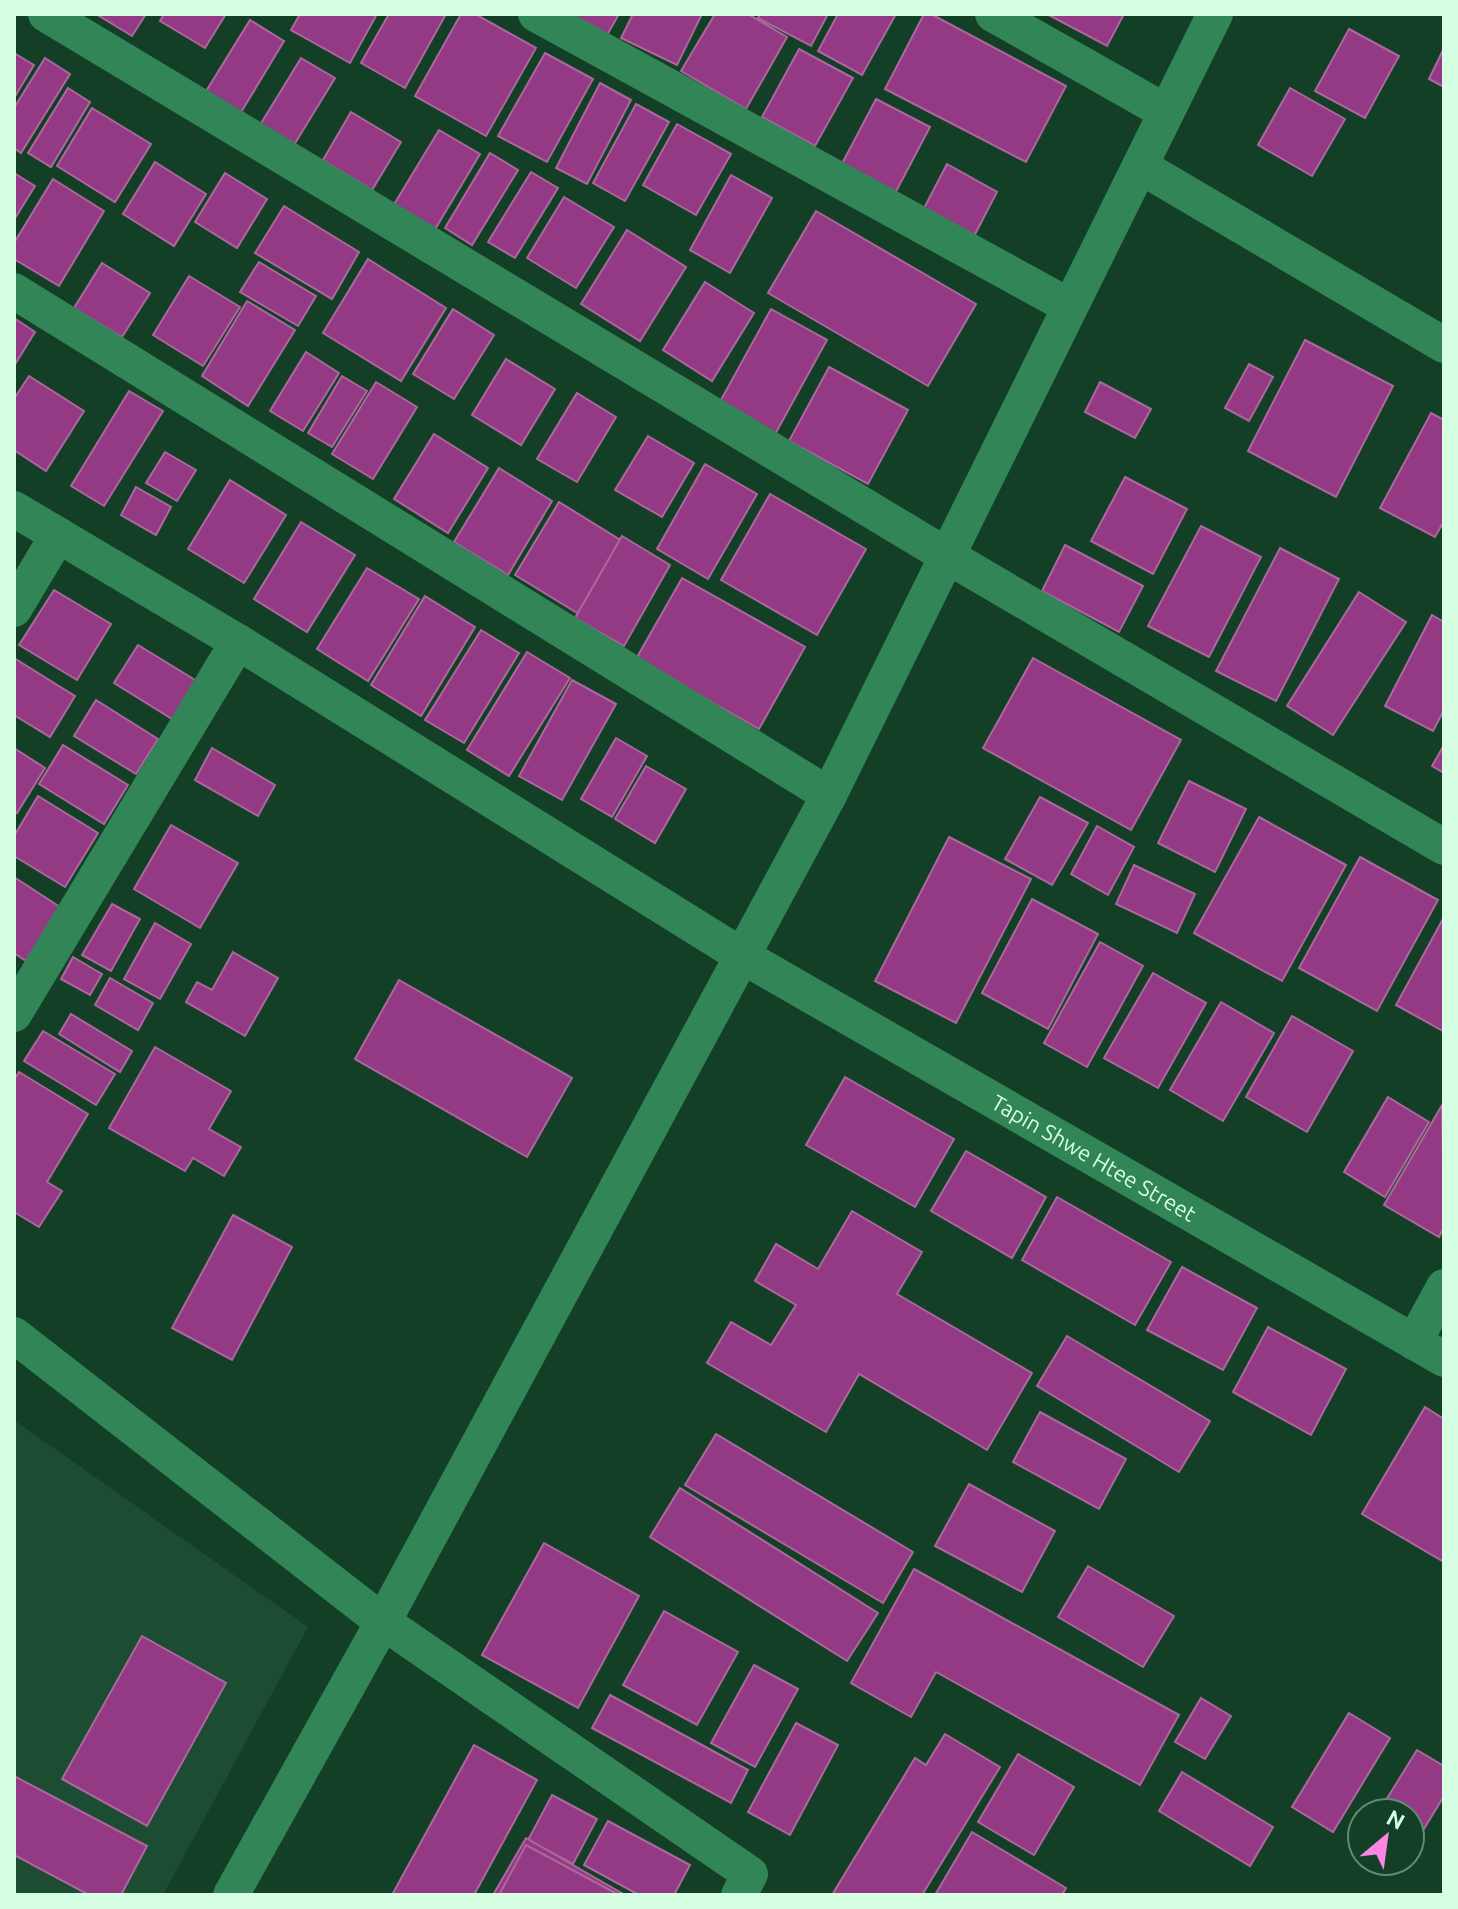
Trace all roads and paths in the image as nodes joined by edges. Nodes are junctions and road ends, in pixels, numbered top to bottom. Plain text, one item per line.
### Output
1 (46, 14) edge
2 (536, 14) edge
3 (993, 14) edge
4 (1215, 14) edge
5 (1166, 112) junction
6 (1140, 166) junction
7 (14, 291) edge
8 (1069, 306) junction
9 (1444, 345) edge
10 (14, 509) edge
11 (58, 535) junction
12 (949, 557) junction
13 (14, 609) edge
14 (238, 642) junction
15 (829, 795) junction
16 (1444, 847) edge
17 (744, 957) junction
18 (14, 1014) edge
19 (1444, 1287) edge
20 (14, 1335) edge
21 (1429, 1350) edge
22 (383, 1622) junction
23 (231, 1895) edge
24 (739, 1895) edge

1 - 12 street
2 - 8 street
3 - 5 street
4 - 5 street
5 - 6 street
6 - 8 street
6 - 9 street
7 - 15 street
8 - 12 street
10 - 11 street, Tapin Shwe Htee Street
11 - 13 street
11 - 14 street, Tapin Shwe Htee Street
12 - 15 street
12 - 16 street
14 - 17 street, Tapin Shwe Htee Street
14 - 18 street
15 - 17 street
17 - 21 street, Tapin Shwe Htee Street
17 - 22 street
19 - 21 street
20 - 22 street
22 - 23 street
22 - 24 street

